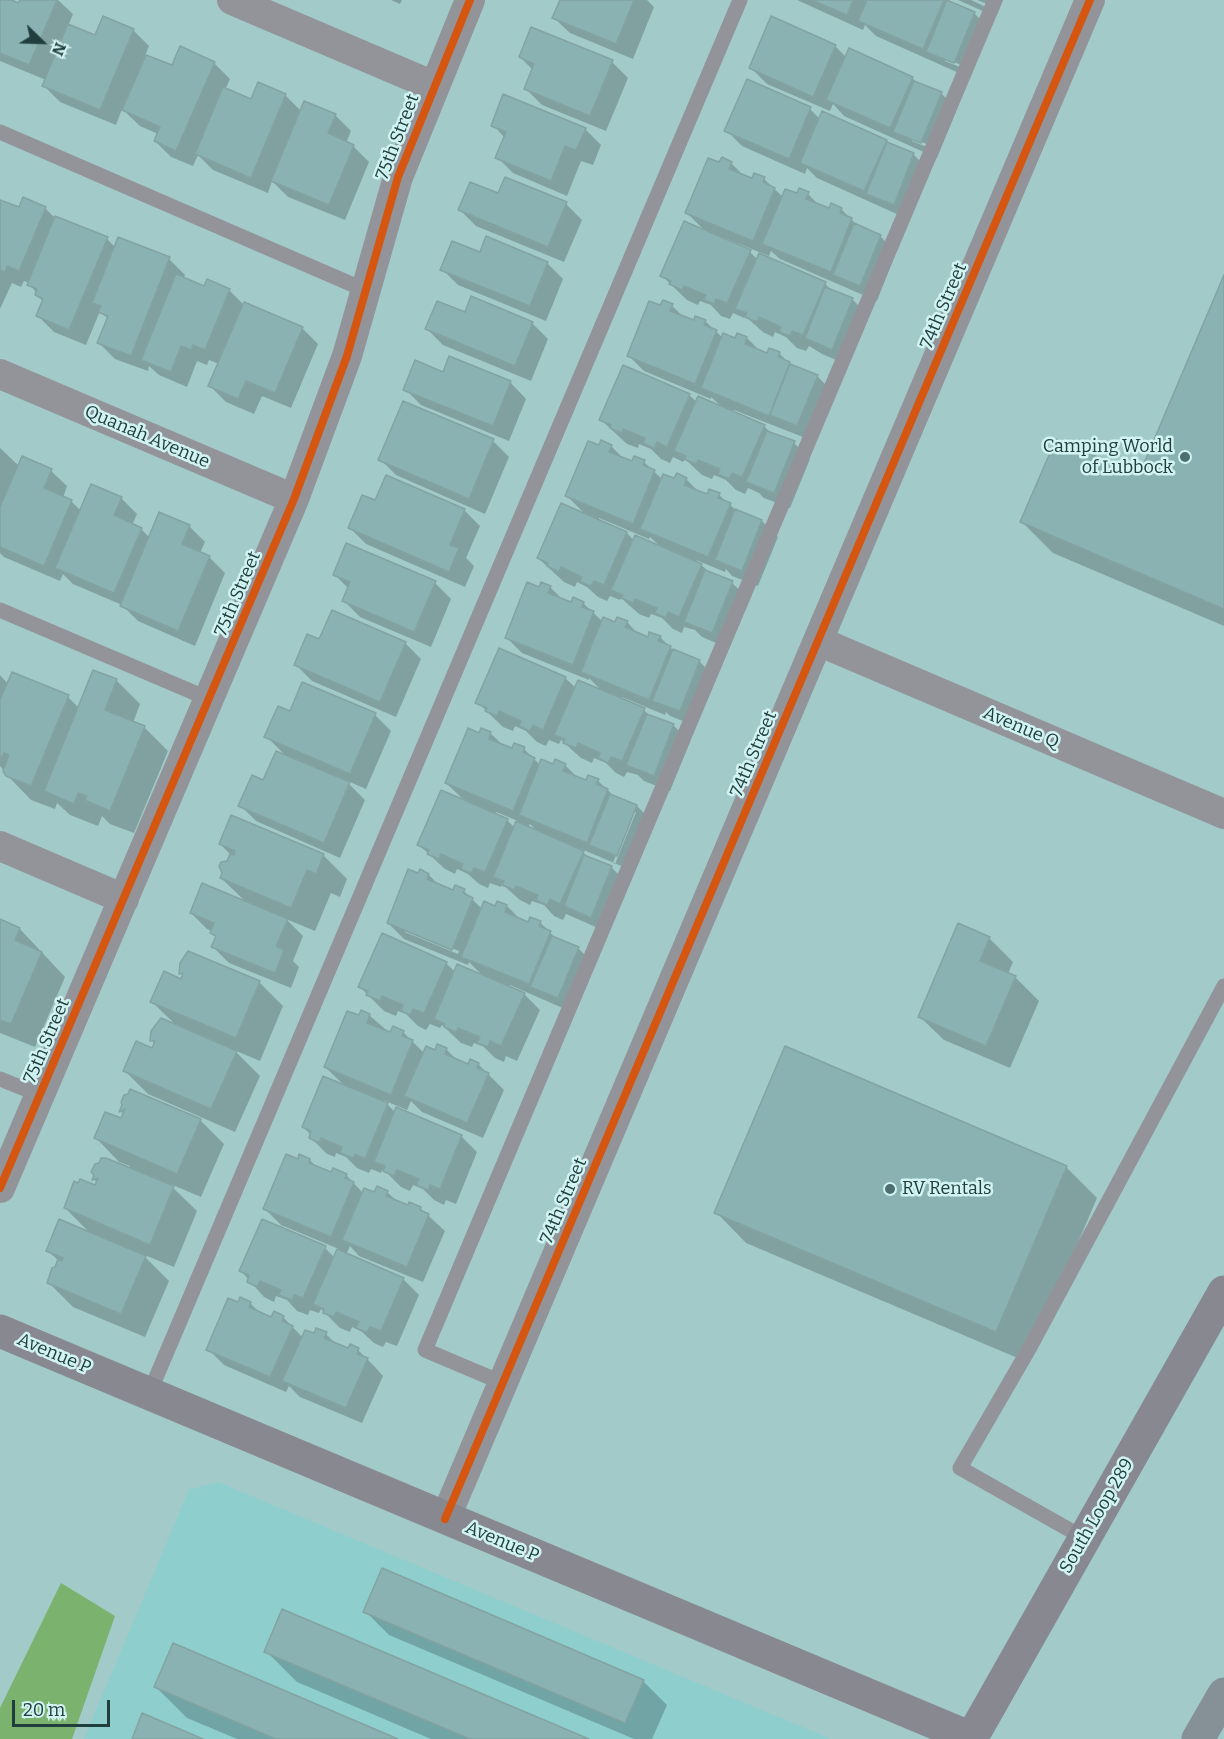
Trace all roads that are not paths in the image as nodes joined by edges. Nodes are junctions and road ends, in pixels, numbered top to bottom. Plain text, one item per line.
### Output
1 (232, 0) edge
2 (470, 0) edge
3 (740, 0) edge
4 (995, 0) edge
5 (1090, 0) edge
6 (434, 86) junction
7 (0, 132) edge
8 (365, 290) junction
9 (0, 374) edge
10 (294, 499) junction
11 (0, 610) edge
12 (818, 641) junction
13 (209, 699) junction
14 (1224, 814) edge
15 (0, 846) edge
16 (124, 899) junction
17 (1224, 986) edge
18 (0, 1079) edge
19 (40, 1095) junction
20 (0, 1188) edge
21 (1224, 1293) edge
22 (0, 1331) edge
23 (503, 1383) junction
24 (149, 1394) junction
25 (445, 1519) junction
26 (1084, 1538) junction
27 (1224, 1694) edge
28 (971, 1739) edge
29 (1198, 1739) edge

1 - 6 street
2 - 6 street, 75th Street
3 - 24 lane
4 - 23 lane
5 - 12 street, 74th Street
6 - 8 street, 75th Street
7 - 8 lane
8 - 10 street, 75th Street
9 - 10 street, Quanah Avenue
10 - 13 street, 75th Street
11 - 13 lane
12 - 14 street, Avenue Q
12 - 23 street, 74th Street
13 - 16 street, 75th Street
15 - 16 street
16 - 19 street, 75th Street
17 - 26 lane
18 - 19 lane
19 - 20 street, 75th Street
21 - 26 street, South Loop 289
22 - 24 street, Avenue P
23 - 25 street, 74th Street
24 - 25 street, Avenue P
25 - 28 street, Avenue P
26 - 28 street, South Loop 289
27 - 29 highway

